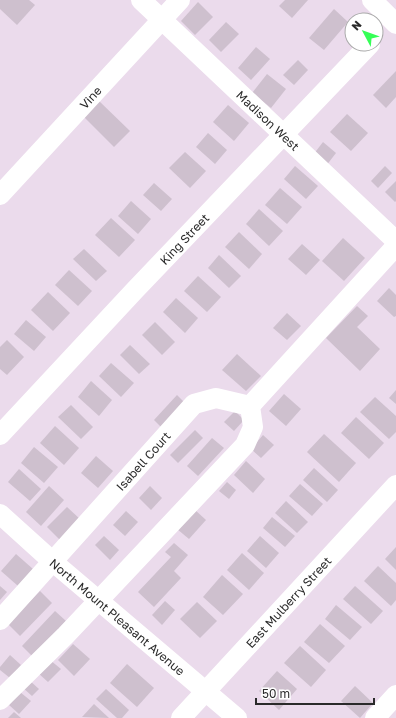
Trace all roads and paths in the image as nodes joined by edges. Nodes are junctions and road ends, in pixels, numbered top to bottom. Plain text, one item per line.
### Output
1 (141, 0) edge
2 (180, 0) edge
3 (372, 0) edge
4 (162, 20) junction
5 (394, 22) edge
6 (384, 31) edge
7 (362, 52) edge
8 (283, 135) junction
9 (0, 195) edge
10 (396, 241) edge
11 (396, 246) edge
12 (250, 406) junction
13 (0, 435) edge
14 (396, 486) edge
15 (0, 514) edge
16 (52, 561) junction
17 (98, 601) junction
18 (0, 620) edge
19 (206, 692) junction
20 (396, 695) edge
21 (0, 700) edge
22 (181, 718) edge
23 (237, 718) edge
24 (375, 718) edge

1 - 4 street, Madison West
2 - 4 street, Vine
3 - 5 street
4 - 8 street, Madison West
4 - 9 street, Vine
5 - 6 street
7 - 8 street, King Street
8 - 10 street, Madison West
8 - 13 street, King Street
11 - 12 street
12 - 16 street, Isabell Court
12 - 17 street
14 - 19 street, East Mulberry Street
15 - 16 street, North Mount Pleasant Avenue
16 - 17 street, North Mount Pleasant Avenue
16 - 18 street, Isabell Court
17 - 19 street, North Mount Pleasant Avenue
17 - 21 street
19 - 22 street, East Mulberry Street
19 - 23 street, North Mount Pleasant Avenue
20 - 24 street

